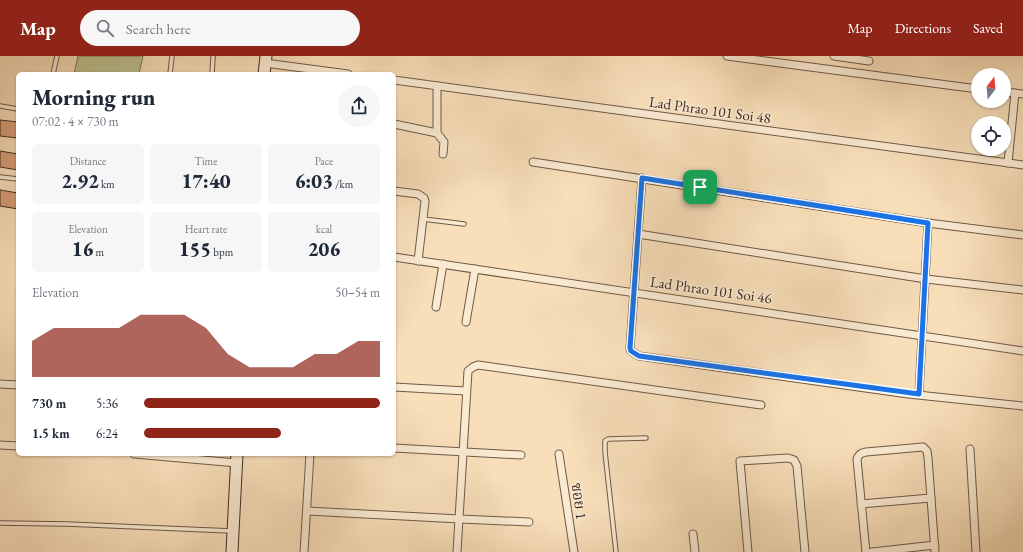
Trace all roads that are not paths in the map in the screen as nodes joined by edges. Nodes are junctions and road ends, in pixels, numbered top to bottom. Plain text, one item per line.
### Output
1 (57, 56) edge
2 (172, 56) edge
3 (727, 56) edge
4 (834, 56) edge
5 (213, 58) dead end
6 (869, 61) dead end
7 (265, 64) edge
8 (54, 72) edge
9 (170, 72) edge
10 (212, 72) edge
11 (331, 72) edge
12 (396, 80) edge
13 (437, 86) junction
14 (971, 87) edge
15 (1011, 93) edge
16 (1015, 93) junction
17 (1023, 94) edge
18 (0, 106) edge
19 (16, 109) edge
20 (396, 124) edge
21 (437, 133) junction
22 (443, 154) dead end
23 (533, 162) dead end
24 (1008, 163) junction
25 (1023, 165) edge
26 (0, 177) edge
27 (642, 178) junction
28 (16, 179) edge
29 (396, 191) edge
30 (423, 219) junction
31 (928, 223) junction
32 (464, 224) dead end
33 (638, 234) junction
34 (1023, 235) edge
35 (396, 257) edge
36 (418, 261) junction
37 (442, 264) junction
38 (475, 269) junction
39 (926, 279) junction
40 (1023, 290) edge
41 (634, 292) junction
42 (436, 307) dead end
43 (466, 322) dead end
44 (921, 335) junction
45 (1023, 351) edge
46 (0, 384) edge
47 (16, 385) edge
48 (396, 387) edge
49 (466, 391) junction
50 (919, 394) junction
51 (761, 405) dead end
52 (1023, 406) edge
53 (646, 438) dead end
54 (0, 445) edge
55 (16, 446) edge
56 (396, 448) edge
57 (970, 449) dead end
58 (464, 451) junction
59 (559, 454) dead end
60 (186, 456) edge
61 (310, 456) edge
62 (520, 456) dead end
63 (237, 458) edge
64 (931, 498) junction
65 (861, 504) junction
66 (307, 511) junction
67 (460, 519) junction
68 (530, 522) dead end
69 (0, 523) edge
70 (233, 532) junction
71 (693, 534) dead end
72 (935, 549) edge
73 (232, 552) edge
74 (304, 552) edge
75 (457, 552) edge
76 (574, 552) edge
77 (616, 552) edge
78 (695, 552) edge
79 (748, 552) edge
80 (804, 552) edge
81 (866, 552) edge
82 (872, 552) edge
83 (976, 552) edge

1 - 8 lane
2 - 9 lane
3 - 14 street
4 - 6 street
5 - 10 lane
7 - 11 street
12 - 13 street, Lad Phrao 101 Soi 48
13 - 21 street
13 - 24 street, Lad Phrao 101 Soi 48
15 - 16 street
16 - 17 street
16 - 24 street
18 - 19 lane
20 - 21 street
21 - 22 street
23 - 27 street
24 - 25 street, Lad Phrao 101 Soi 48
26 - 28 lane
27 - 31 street
27 - 33 street
29 - 30 street
30 - 32 lane
30 - 36 street
31 - 34 street
31 - 39 street
33 - 39 street
33 - 41 street
35 - 36 street, Lad Phrao 101 Soi 46
36 - 37 street, Lad Phrao 101 Soi 46
37 - 38 street, Lad Phrao 101 Soi 46
37 - 42 street
38 - 41 street, Lad Phrao 101 Soi 46
38 - 43 street
39 - 40 street
39 - 44 street
41 - 44 street, Lad Phrao 101 Soi 46
41 - 50 street
44 - 45 street, Lad Phrao 101 Soi 46
44 - 50 street
46 - 47 street
48 - 49 street
49 - 51 street
49 - 58 street
50 - 52 street
53 - 77 lane
54 - 55 street
56 - 58 street
57 - 83 street
58 - 62 street
58 - 67 street
59 - 76 street, ซอย 1
60 - 63 street
61 - 66 street
63 - 70 street
64 - 65 street
64 - 65 street
64 - 72 street
65 - 81 street
66 - 67 street
66 - 74 street
67 - 68 street
67 - 75 street
69 - 70 lane
70 - 73 street
71 - 78 street
72 - 82 street
79 - 80 street

